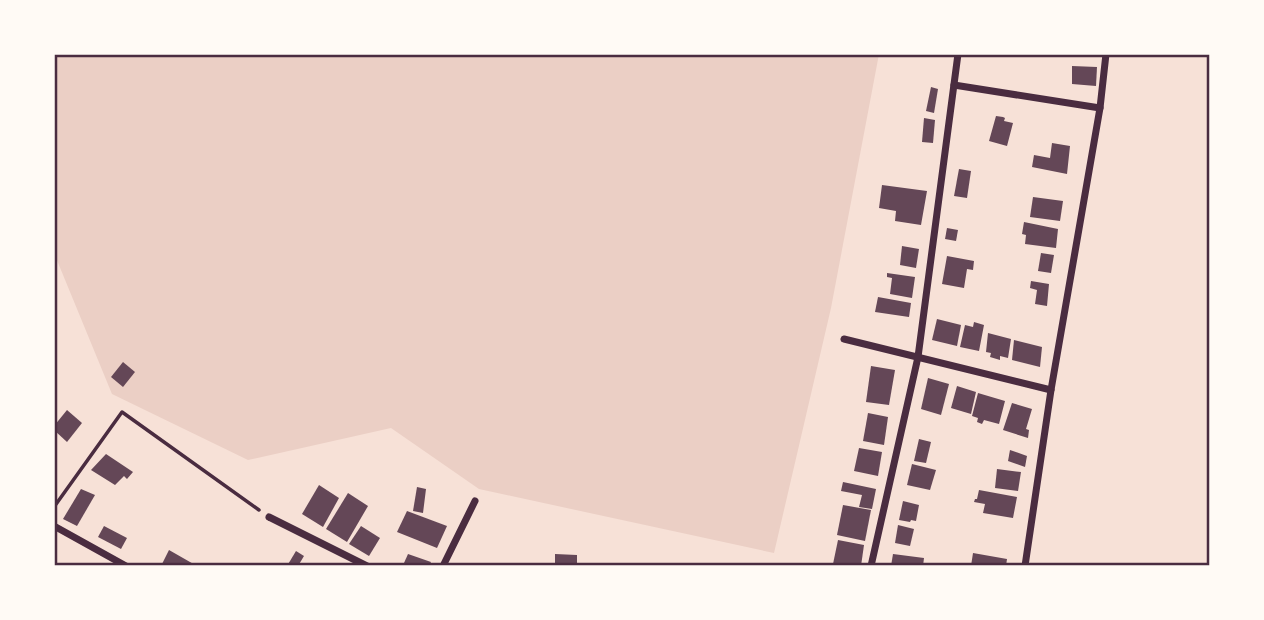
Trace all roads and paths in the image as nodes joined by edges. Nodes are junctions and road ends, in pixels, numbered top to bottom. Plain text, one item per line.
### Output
1 (957, 54) edge
2 (1107, 54) edge
3 (954, 85) junction
4 (1100, 108) junction
5 (844, 339) dead end
6 (918, 357) junction
7 (1051, 390) junction
8 (475, 501) dead end
9 (54, 508) edge
10 (269, 517) joint
11 (54, 526) edge
12 (126, 566) edge
13 (367, 566) edge
14 (443, 566) edge
15 (871, 566) edge
16 (1025, 566) edge

1 - 3 street
2 - 4 street
3 - 4 street
3 - 6 street
4 - 7 street
5 - 6 street
6 - 7 street
6 - 15 street
7 - 16 street
8 - 14 street
9 - 10 path
10 - 13 street
11 - 12 street

